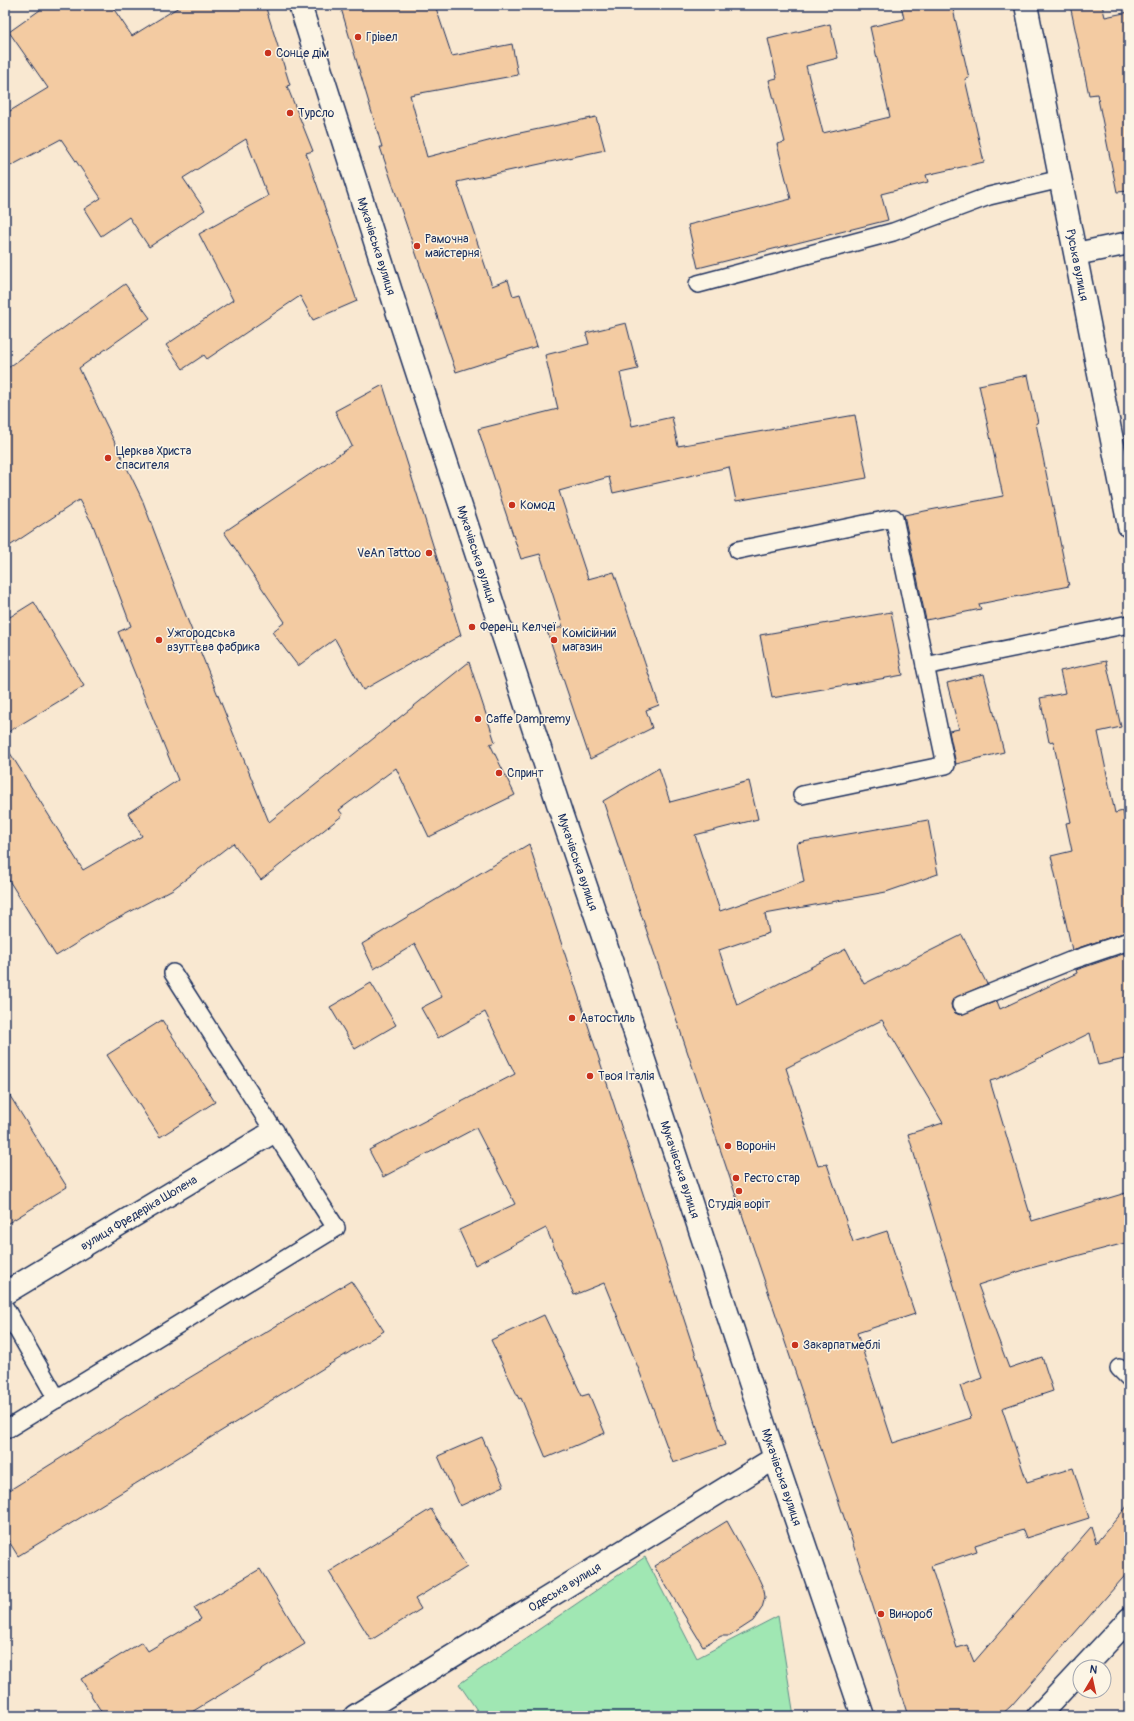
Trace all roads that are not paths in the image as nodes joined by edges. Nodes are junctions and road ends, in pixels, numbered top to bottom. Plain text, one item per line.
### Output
1 (300, 5) edge
2 (1026, 5) edge
3 (1061, 179) junction
4 (1129, 243) edge
5 (1076, 254) junction
6 (698, 284) dead end
7 (1129, 526) edge
8 (738, 550) dead end
9 (1129, 624) edge
10 (925, 666) junction
11 (802, 795) dead end
12 (1129, 941) edge
13 (173, 973) dead end
14 (961, 1005) dead end
15 (273, 1132) junction
16 (5, 1293) edge
17 (5, 1308) edge
18 (57, 1399) junction
19 (9, 1428) dead end
20 (775, 1458) junction
21 (1129, 1619) edge
22 (1092, 1659) edge
23 (1072, 1680) edge
24 (364, 1714) edge
25 (863, 1716) edge
26 (1038, 1716) edge

1 - 20 main road, Мукачівська вулиця
2 - 3 main road, Руська вулиця
3 - 5 main road, Руська вулиця
3 - 6 lane
4 - 5 main road
5 - 7 main road, Руська вулиця
8 - 10 lane
9 - 10 lane
10 - 11 lane
12 - 14 lane
13 - 15 lane
15 - 16 main road, вулиця Фредеріка Шопена
15 - 18 lane
17 - 18 lane
18 - 19 lane
20 - 24 main road, Одеська вулиця
20 - 25 main road, Мукачівська вулиця
21 - 22 main road
23 - 26 main road

